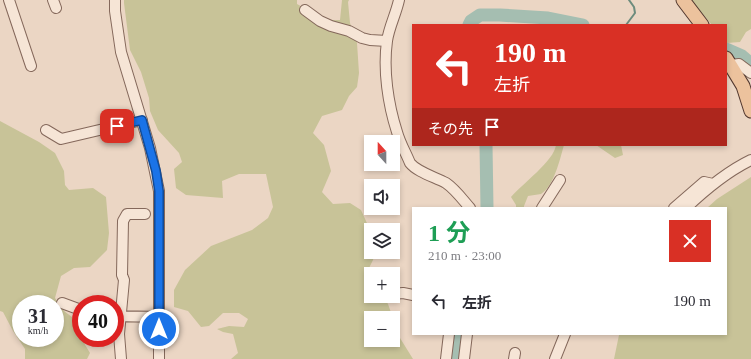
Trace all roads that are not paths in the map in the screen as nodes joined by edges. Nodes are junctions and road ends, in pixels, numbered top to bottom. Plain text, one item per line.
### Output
1 (9, 0) edge
2 (115, 0) edge
3 (399, 0) edge
4 (683, 0) edge
5 (305, 10) dead end
6 (701, 24) edge
7 (387, 41) junction
8 (729, 61) edge
9 (31, 66) dead end
10 (751, 73) edge
11 (751, 111) edge
12 (142, 120) junction
13 (46, 130) dead end
14 (751, 160) edge
15 (560, 180) dead end
16 (712, 184) junction
17 (469, 207) edge
18 (543, 207) edge
19 (675, 207) edge
20 (687, 207) edge
21 (145, 214) dead end
22 (400, 293) edge
23 (122, 295) edge
24 (412, 295) edge
25 (124, 316) edge
26 (159, 317) junction
27 (449, 335) edge
28 (466, 335) edge
29 (565, 335) edge
30 (120, 347) edge
31 (121, 359) edge
32 (159, 359) edge
33 (446, 359) edge
34 (464, 359) edge
35 (554, 359) edge

1 - 9 street
2 - 12 street
3 - 7 street
4 - 6 main road
5 - 7 street
7 - 17 street
8 - 10 street
8 - 11 main road
12 - 13 street
12 - 26 street
14 - 16 street
15 - 18 street
16 - 19 street
16 - 20 street
21 - 23 street
22 - 24 street
25 - 26 street
26 - 32 street
27 - 33 street
28 - 34 street
29 - 35 street
30 - 31 street

